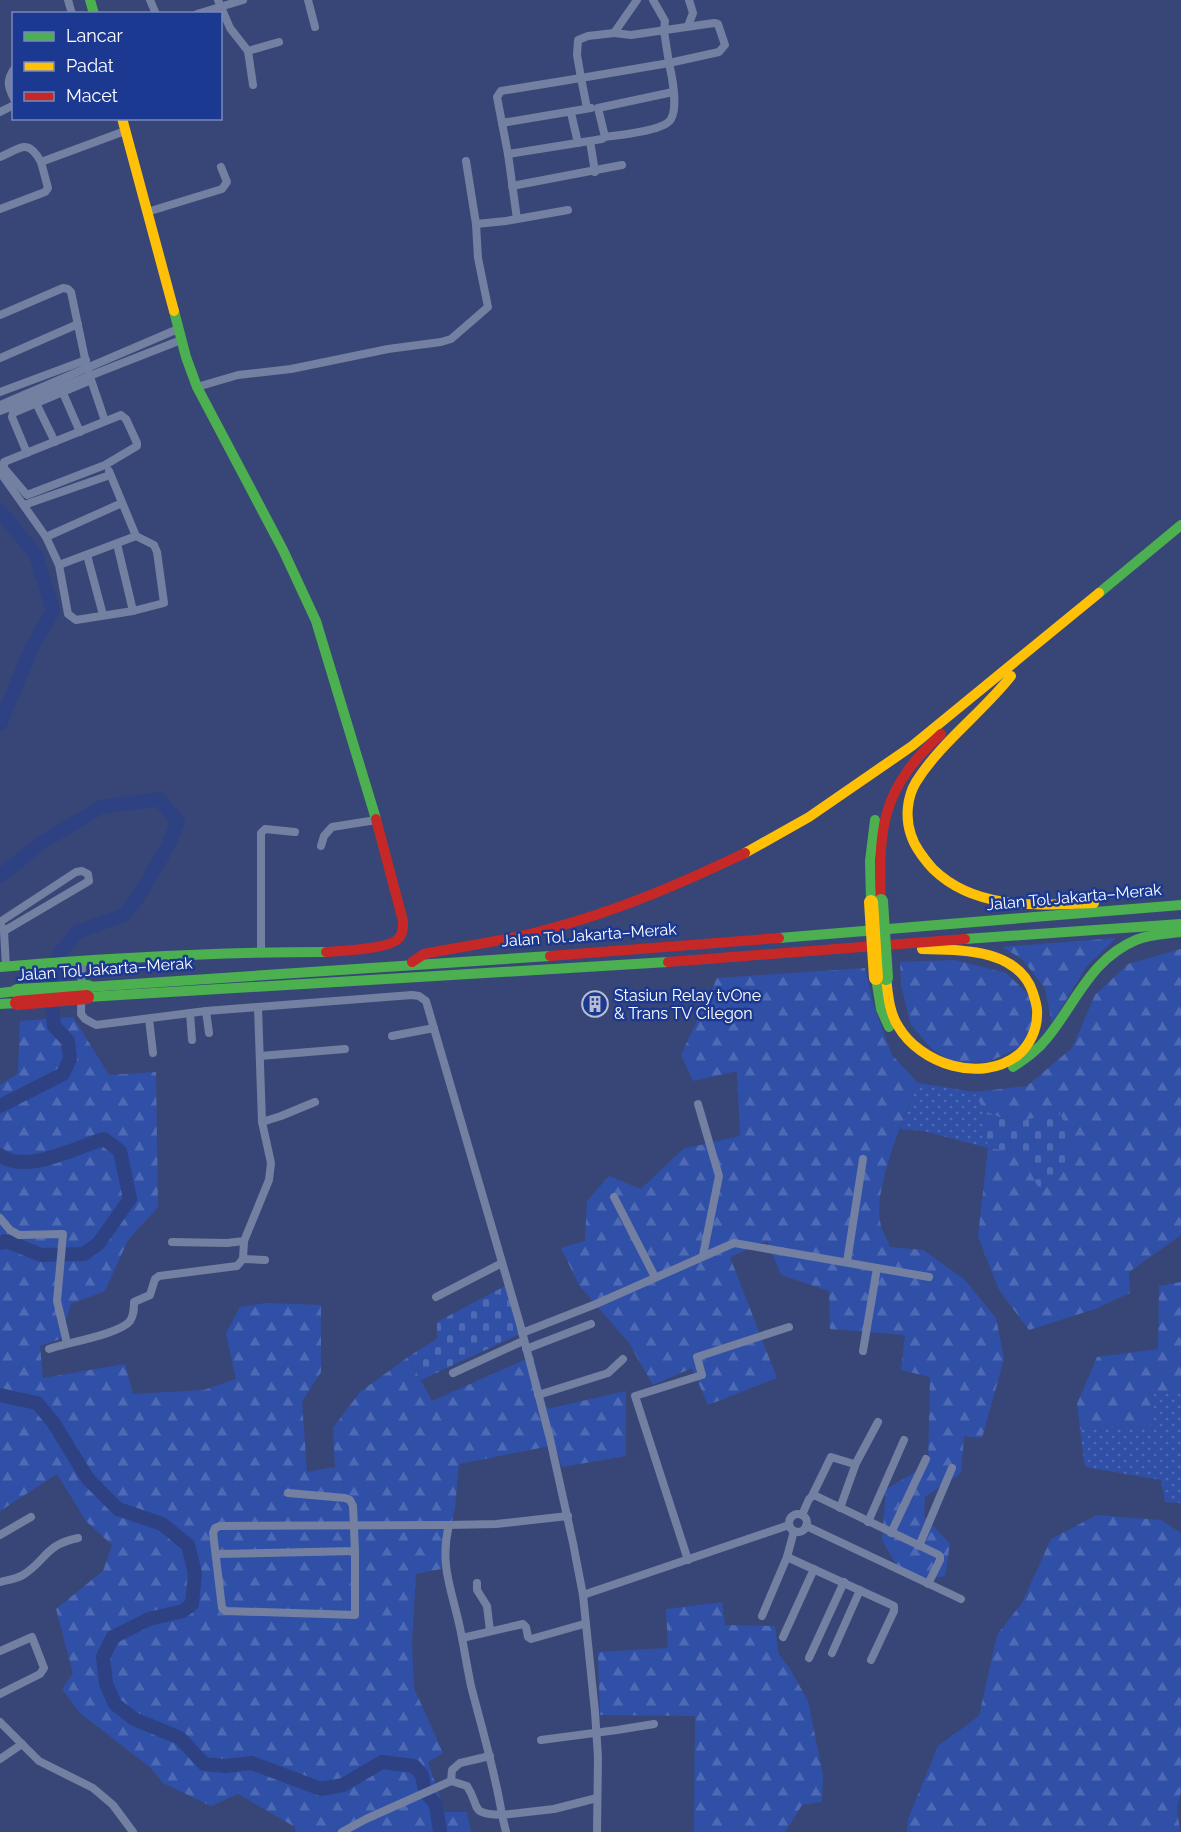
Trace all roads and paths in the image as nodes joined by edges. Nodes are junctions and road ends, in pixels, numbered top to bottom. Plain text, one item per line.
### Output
1 (243, 0) edge
2 (308, 0) edge
3 (638, 0) edge
4 (653, 0) edge
5 (688, 0) edge
6 (219, 3) edge
7 (201, 12) edge
8 (688, 26) junction
9 (315, 27) dead end
10 (664, 31) junction
11 (614, 33) junction
12 (279, 42) dead end
13 (248, 51) junction
14 (669, 63) junction
15 (12, 72) edge
16 (581, 78) junction
17 (253, 85) dead end
18 (673, 93) junction
19 (12, 95) edge
20 (587, 108) junction
21 (598, 108) junction
22 (571, 113) junction
23 (502, 123) junction
24 (124, 125) edge
25 (605, 137) junction
26 (590, 141) junction
27 (578, 143) junction
28 (508, 154) junction
29 (1, 155) edge
30 (466, 161) dead end
31 (41, 162) junction
32 (622, 165) dead end
33 (220, 167) dead end
34 (595, 172) junction
35 (512, 186) junction
36 (0, 209) edge
37 (568, 210) dead end
38 (147, 212) junction
39 (517, 219) junction
40 (476, 224) junction
41 (0, 315) edge
42 (78, 324) junction
43 (180, 334) junction
44 (150, 341) junction
45 (154, 351) junction
46 (0, 358) edge
47 (102, 366) junction
48 (88, 370) junction
49 (197, 387) junction
50 (0, 392) edge
51 (63, 393) junction
52 (36, 403) junction
53 (0, 405) edge
54 (0, 411) edge
55 (105, 421) junction
56 (80, 432) junction
57 (55, 442) junction
58 (27, 453) junction
59 (105, 465) junction
60 (0, 472) edge
61 (110, 475) junction
62 (122, 503) junction
63 (24, 505) junction
64 (1181, 525) edge
65 (1181, 533) edge
66 (136, 536) junction
67 (46, 537) junction
68 (117, 544) junction
69 (87, 555) junction
70 (59, 565) junction
71 (133, 611) junction
72 (103, 615) junction
73 (1011, 676) junction
74 (912, 746) junction
75 (376, 820) junction
76 (295, 831) dead end
77 (321, 846) dead end
78 (876, 902) junction
79 (1181, 905) edge
80 (1161, 907) junction
81 (1181, 924) edge
82 (1, 926) edge
83 (1181, 932) edge
84 (855, 946) junction
85 (261, 952) junction
86 (79, 960) junction
87 (411, 964) junction
88 (6, 967) edge
89 (881, 978) junction
90 (87, 992) junction
91 (0, 993) edge
92 (17, 997) junction
93 (0, 1004) edge
94 (258, 1007) junction
95 (206, 1011) junction
96 (190, 1013) junction
97 (149, 1018) junction
98 (434, 1028) junction
99 (209, 1033) dead end
100 (392, 1036) dead end
101 (192, 1040) dead end
102 (345, 1049) dead end
103 (153, 1053) dead end
104 (260, 1056) junction
105 (315, 1102) dead end
106 (698, 1104) dead end
107 (262, 1122) junction
108 (863, 1159) dead end
109 (614, 1197) dead end
110 (0, 1218) edge
111 (244, 1241) junction
112 (172, 1242) dead end
113 (704, 1255) junction
114 (243, 1259) junction
115 (265, 1260) dead end
116 (847, 1262) junction
117 (502, 1263) junction
118 (877, 1268) junction
119 (655, 1277) junction
120 (929, 1277) dead end
121 (436, 1297) dead end
122 (591, 1324) dead end
123 (789, 1327) dead end
124 (523, 1341) junction
125 (67, 1343) junction
126 (49, 1349) dead end
127 (862, 1351) dead end
128 (623, 1359) dead end
129 (453, 1373) dead end
130 (538, 1395) junction
131 (878, 1422) dead end
132 (904, 1440) dead end
133 (926, 1459) dead end
134 (855, 1465) junction
135 (952, 1468) dead end
136 (288, 1493) dead end
137 (812, 1496) junction
138 (840, 1508) junction
139 (802, 1515) junction
140 (568, 1516) junction
141 (31, 1517) dead end
142 (868, 1522) junction
143 (354, 1525) junction
144 (449, 1525) junction
145 (806, 1526) junction
146 (792, 1528) junction
147 (891, 1533) junction
148 (0, 1535) edge
149 (78, 1538) dead end
150 (918, 1546) junction
151 (355, 1551) junction
152 (216, 1554) junction
153 (787, 1557) junction
154 (688, 1560) junction
155 (814, 1569) junction
156 (1, 1580) edge
157 (844, 1582) junction
158 (477, 1583) dead end
159 (928, 1584) junction
160 (860, 1590) junction
161 (583, 1595) junction
162 (961, 1599) dead end
163 (762, 1616) dead end
164 (584, 1623) junction
165 (490, 1630) junction
166 (783, 1637) dead end
167 (462, 1638) junction
168 (0, 1651) edge
169 (832, 1653) dead end
170 (809, 1658) dead end
171 (871, 1660) dead end
172 (0, 1694) edge
173 (0, 1722) edge
174 (654, 1724) dead end
175 (596, 1733) junction
176 (541, 1740) dead end
177 (22, 1744) junction
178 (490, 1756) junction
179 (0, 1759) edge
180 (449, 1782) junction
181 (597, 1798) junction
182 (502, 1815) junction
183 (133, 1832) edge
184 (342, 1832) edge
185 (506, 1832) edge
186 (597, 1832) edge

1 - 6 street
2 - 9 street
3 - 11 street
4 - 10 street
5 - 8 street
6 - 7 street
6 - 13 street
8 - 10 street
8 - 14 street
10 - 11 street
10 - 14 street
11 - 16 street
12 - 13 street
13 - 17 street
14 - 16 street
14 - 18 street
15 - 19 street
16 - 20 street
16 - 23 street
18 - 21 street
18 - 25 street
20 - 21 street
20 - 22 street
21 - 25 street
22 - 23 street
22 - 27 street
23 - 28 street
24 - 31 street
24 - 38 main road
25 - 26 street
26 - 27 street
26 - 34 street
27 - 28 street
28 - 35 street
29 - 31 street
30 - 40 street
31 - 36 street
32 - 34 street
33 - 38 street
34 - 35 street
35 - 39 street
37 - 39 street
38 - 43 main road
39 - 40 street
40 - 49 street
41 - 42 street
42 - 46 street
42 - 48 street
43 - 44 street
43 - 45 street
43 - 49 main road
44 - 45 street
44 - 47 street
45 - 47 street
47 - 48 street
48 - 50 street
48 - 51 street
48 - 53 street
48 - 54 street
48 - 55 street
49 - 75 main road
51 - 52 street
51 - 56 street
52 - 57 street
52 - 58 street
55 - 56 street
55 - 59 street
56 - 57 street
57 - 58 street
58 - 59 street
59 - 61 street
60 - 63 street
61 - 62 street
61 - 63 street
62 - 66 street
62 - 67 street
63 - 67 street
64 - 74 main road
65 - 73 main road
66 - 68 street
66 - 71 street
67 - 70 street
68 - 69 street
68 - 71 street
69 - 70 street
69 - 72 street
70 - 72 street
71 - 72 street
73 - 78 main road
73 - 80 main road
74 - 78 main road
74 - 87 main road
75 - 77 street
75 - 85 main road
76 - 85 street
78 - 89 main road, bridge
79 - 80 main road, Jalan Tol Jakarta–Merak
80 - 87 main road, Jalan Tol Jakarta–Merak
81 - 84 main road, Jalan Tol Jakarta–Merak
82 - 82 street
82 - 88 street
83 - 89 main road
84 - 89 main road
84 - 90 main road, Jalan Tol Jakarta–Merak
85 - 86 main road
86 - 88 main road
86 - 97 street
87 - 90 main road, Jalan Tol Jakarta–Merak
90 - 92 main road, Jalan Tol Jakarta–Merak, bridge
91 - 92 main road, Jalan Tol Jakarta–Merak
92 - 93 main road, Jalan Tol Jakarta–Merak
94 - 95 street
94 - 98 street
94 - 104 street
95 - 96 street
95 - 99 street
96 - 97 street
96 - 101 street
97 - 103 street
98 - 100 street
98 - 117 street
102 - 104 street
104 - 107 street
105 - 107 street
106 - 113 street
107 - 111 street
108 - 116 street
109 - 119 street
110 - 125 street
111 - 112 street
111 - 114 street
113 - 116 street
113 - 119 street
114 - 115 street
114 - 125 street
116 - 118 street
117 - 121 street
117 - 124 street
118 - 120 street
118 - 127 street
119 - 124 street
122 - 124 street
123 - 154 street
124 - 129 street
124 - 130 street
125 - 126 street
128 - 130 street
130 - 140 street
131 - 134 street
132 - 142 street
133 - 147 street
134 - 137 street
134 - 138 street
135 - 150 street
136 - 143 street
137 - 138 street
137 - 139 street
138 - 142 street
139 - 145 street
139 - 146 street
140 - 144 street
140 - 161 street
141 - 148 street
142 - 147 street
143 - 144 street
143 - 151 street
143 - 152 street
144 - 167 street
145 - 146 street
145 - 159 street
146 - 153 street
146 - 154 street
147 - 150 street
149 - 156 street
150 - 159 street
151 - 152 street
151 - 152 street
153 - 155 street
153 - 163 street
154 - 161 street
155 - 157 street
155 - 166 street
157 - 160 street
157 - 170 street
158 - 165 street
159 - 162 street
160 - 169 street
160 - 171 street
161 - 164 street
164 - 165 street
164 - 175 street
165 - 167 street
167 - 178 street
168 - 172 street
173 - 177 street
174 - 175 street
175 - 176 street
175 - 181 street
177 - 179 street
177 - 183 street
178 - 180 street
178 - 182 street
180 - 182 street
180 - 184 street
181 - 182 street
181 - 186 street
182 - 185 street

